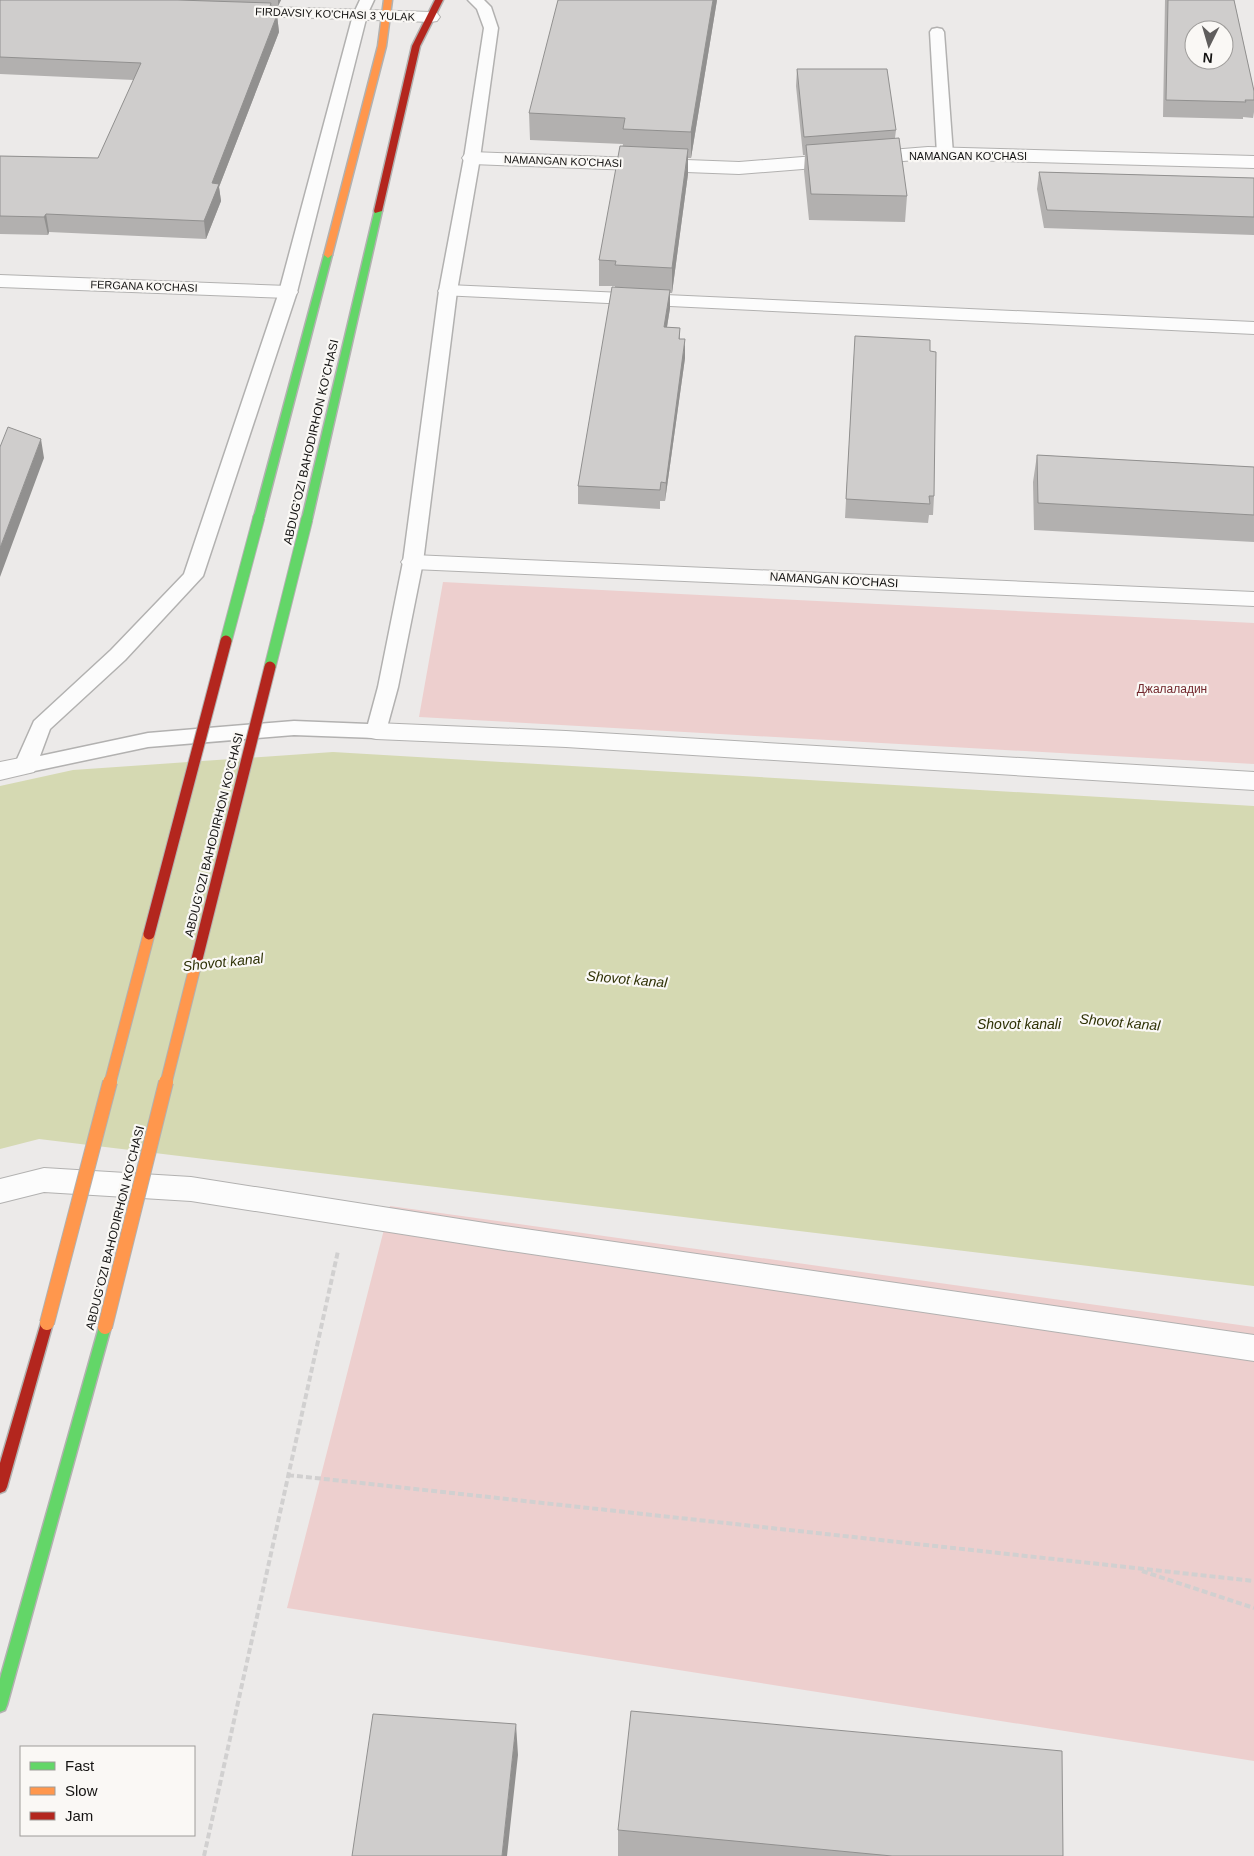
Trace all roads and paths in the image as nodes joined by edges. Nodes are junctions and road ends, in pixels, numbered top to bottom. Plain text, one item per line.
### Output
1 (439, 0) edge
2 (475, 0) edge
3 (364, 7) edge
4 (387, 8) edge
5 (214, 11) edge
6 (431, 17) junction
7 (937, 32) dead end
8 (945, 154) junction
9 (472, 158) junction
10 (1254, 162) edge
11 (0, 281) edge
12 (448, 291) junction
13 (288, 292) junction
14 (1254, 328) edge
15 (413, 562) junction
16 (1254, 599) edge
17 (376, 731) junction
18 (12, 768) edge
19 (1254, 781) edge
20 (0, 1191) edge
21 (346, 1213) junction
22 (1254, 1348) edge
23 (288, 1475) junction
24 (0, 1487) edge
25 (1135, 1568) junction
26 (1254, 1581) edge
27 (1254, 1608) edge
28 (0, 1704) edge
29 (204, 1856) edge

1 - 6 main road, ABDUG’OZI BAHODIRHON KO’CHASI
2 - 9 lane
3 - 4 street, FIRDAVSIY KO'CHASI 3 YULAK
3 - 5 street, FIRDAVSIY KO'CHASI 3 YULAK
3 - 13 lane
4 - 6 street, FIRDAVSIY KO'CHASI 3 YULAK
4 - 24 main road, bridge
6 - 28 main road, ABDUG’OZI BAHODIRHON KO’CHASI, bridge
7 - 8 lane
8 - 9 street, NAMANGAN KO'CHASI
8 - 10 street, NAMANGAN KO'CHASI
9 - 12 lane
11 - 13 street, FERGANA KO'CHASI
12 - 14 street
12 - 15 lane
13 - 18 lane
15 - 16 street, NAMANGAN KO'CHASI
15 - 17 lane
17 - 18 lane
17 - 19 street
20 - 21 street
21 - 22 street
21 - 23 path
23 - 25 path
23 - 29 path
25 - 26 path
25 - 27 path

